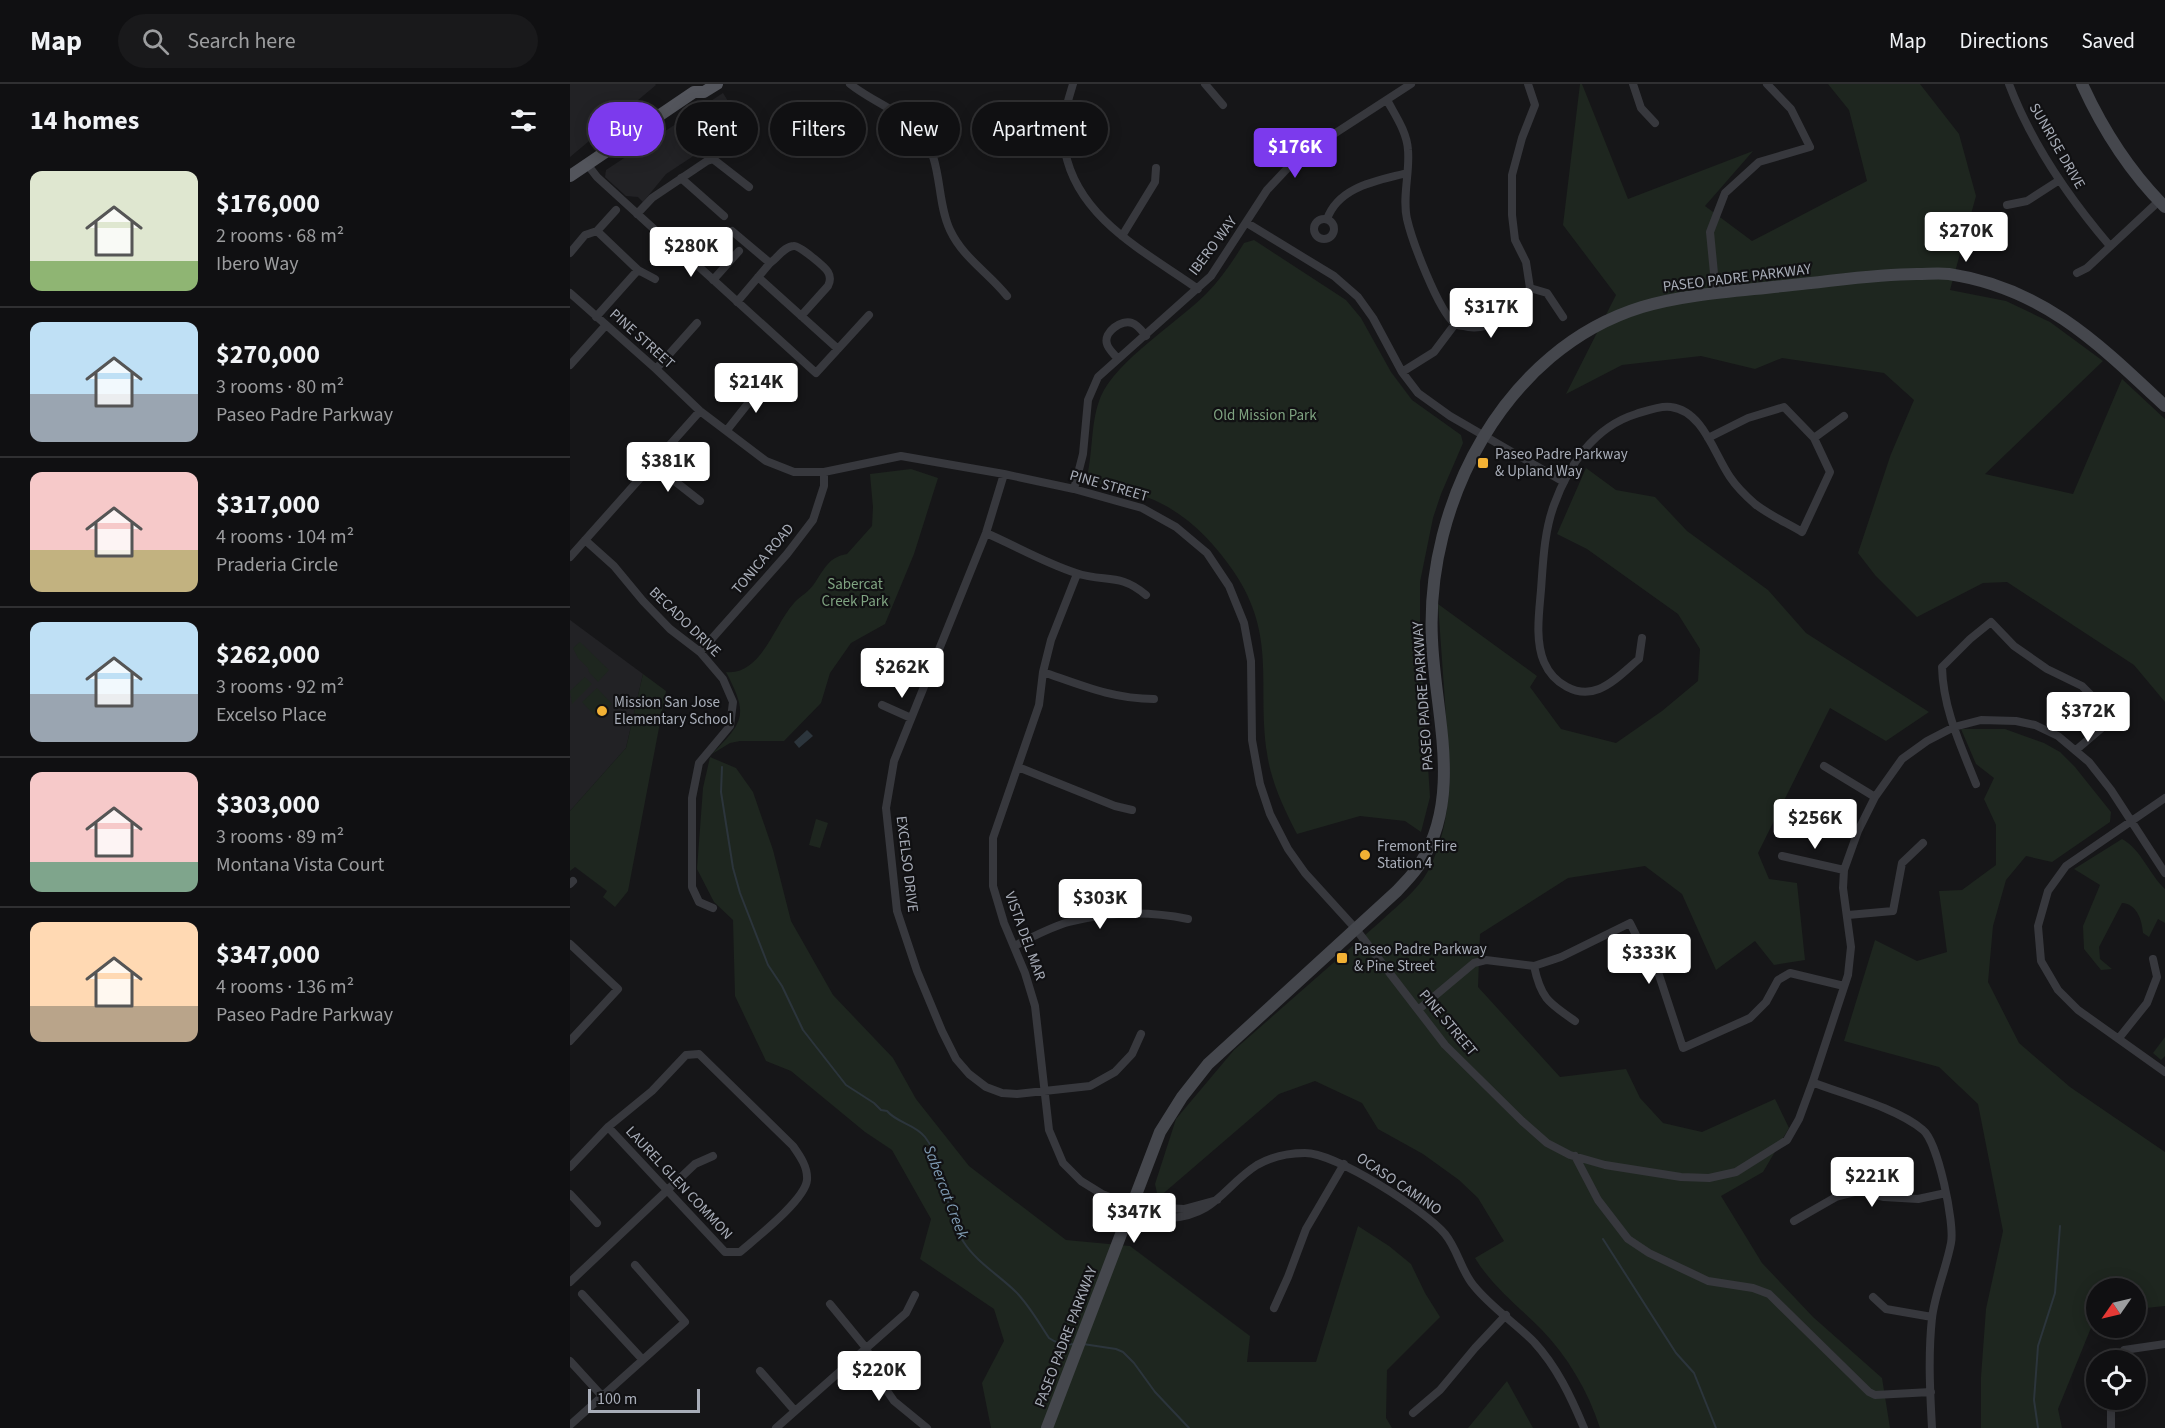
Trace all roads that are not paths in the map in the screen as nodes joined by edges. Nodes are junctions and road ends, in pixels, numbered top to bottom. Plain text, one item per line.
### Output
1 (717, 84) edge
2 (850, 84) edge
3 (1073, 84) edge
4 (1206, 84) edge
5 (1410, 84) edge
6 (1528, 84) edge
7 (1633, 84) edge
8 (1767, 84) edge
9 (2009, 84) edge
10 (2082, 84) edge
11 (695, 88) edge
12 (1387, 100) junction
13 (1223, 105) dead end
14 (1655, 123) dead end
15 (587, 164) junction
16 (1156, 168) dead end
17 (1407, 173) junction
18 (570, 176) edge
19 (681, 178) junction
20 (2058, 181) junction
21 (749, 187) dead end
22 (2162, 204) edge
23 (2007, 205) dead end
24 (616, 210) dead end
25 (637, 214) junction
26 (724, 216) dead end
27 (1327, 219) dead end
28 (1247, 223) junction
29 (597, 231) junction
30 (732, 231) dead end
31 (1122, 236) junction
32 (2110, 246) junction
33 (739, 251) dead end
34 (570, 252) edge
35 (770, 263) junction
36 (638, 270) junction
37 (2077, 273) dead end
38 (758, 277) junction
39 (655, 279) dead end
40 (713, 280) junction
41 (1198, 288) junction
42 (1530, 288) junction
43 (570, 293) edge
44 (1716, 294) junction
45 (1007, 296) dead end
46 (736, 302) junction
47 (869, 315) dead end
48 (801, 316) junction
49 (596, 317) junction
50 (1563, 317) dead end
51 (697, 323) dead end
52 (1455, 324) junction
53 (606, 325) junction
54 (1146, 336) junction
55 (838, 349) junction
56 (1118, 359) junction
57 (570, 365) edge
58 (656, 369) junction
59 (1402, 372) junction
60 (765, 382) dead end
61 (2165, 406) edge
62 (700, 411) junction
63 (1844, 416) dead end
64 (727, 430) junction
65 (1484, 434) junction
66 (1708, 438) junction
67 (1814, 438) junction
68 (653, 464) junction
69 (824, 472) junction
70 (1004, 474) junction
71 (1564, 482) junction
72 (1074, 489) junction
73 (700, 501) dead end
74 (986, 533) junction
75 (585, 540) junction
76 (570, 557) edge
77 (1077, 574) junction
78 (1146, 595) dead end
79 (1642, 638) dead end
80 (700, 652) junction
81 (1043, 672) junction
82 (1154, 699) dead end
83 (882, 705) dead end
84 (911, 718) junction
85 (1954, 727) junction
86 (2076, 750) junction
87 (1824, 766) dead end
88 (1018, 767) junction
89 (1976, 784) dead end
90 (1875, 797) junction
91 (2165, 798) edge
92 (1131, 810) dead end
93 (2129, 821) junction
94 (1923, 843) dead end
95 (1782, 856) dead end
96 (1844, 870) junction
97 (2165, 873) edge
98 (712, 908) dead end
99 (1848, 915) junction
100 (1188, 920) dead end
101 (1355, 927) junction
102 (570, 944) edge
103 (1014, 946) junction
104 (2153, 959) dead end
105 (1534, 966) junction
106 (1844, 986) junction
107 (1418, 1010) junction
108 (1575, 1021) dead end
109 (1142, 1034) dead end
110 (2119, 1038) junction
111 (570, 1041) edge
112 (2165, 1072) edge
113 (1813, 1081) junction
114 (1044, 1091) junction
115 (609, 1127) junction
116 (713, 1156) dead end
117 (1575, 1156) junction
118 (1344, 1164) junction
119 (570, 1167) edge
120 (668, 1190) junction
121 (1946, 1193) junction
122 (570, 1194) edge
123 (1132, 1206) junction
124 (1794, 1221) dead end
125 (597, 1223) dead end
126 (635, 1265) dead end
127 (570, 1282) edge
128 (582, 1294) dead end
129 (915, 1295) dead end
130 (1873, 1297) dead end
131 (830, 1304) dead end
132 (1274, 1308) dead end
133 (1506, 1316) junction
134 (1932, 1317) junction
135 (2165, 1344) edge
136 (866, 1348) junction
137 (2124, 1350) edge
138 (642, 1359) junction
139 (570, 1361) edge
140 (760, 1371) dead end
141 (1930, 1392) junction
142 (602, 1396) junction
143 (2111, 1410) edge
144 (795, 1411) junction
145 (1413, 1413) dead end
146 (570, 1425) edge
147 (776, 1428) edge
148 (927, 1428) edge
149 (1047, 1428) edge
150 (1584, 1428) edge
151 (1932, 1428) edge
152 (2112, 1428) edge

1 - 11 main road
2 - 45 street
3 - 31 street
4 - 13 street
5 - 12 street, IBERO WAY
6 - 42 street
7 - 14 street
8 - 44 street
9 - 20 street, SUNRISE DRIVE
10 - 22 main road
11 - 15 main road
12 - 17 street
12 - 28 street, IBERO WAY
15 - 18 main road
15 - 25 street
16 - 31 street
17 - 27 street
17 - 52 street
19 - 21 street
19 - 25 street
19 - 26 street
20 - 23 street
20 - 32 street, SUNRISE DRIVE
22 - 32 street
24 - 29 street
25 - 40 street
28 - 41 street, IBERO WAY
28 - 59 street
29 - 34 street
29 - 36 street
30 - 35 street
31 - 41 street
32 - 37 street
33 - 40 street
35 - 38 street
35 - 48 street
36 - 39 street
36 - 49 street
38 - 46 street
38 - 48 street
40 - 46 street
41 - 54 street, IBERO WAY
42 - 50 street
42 - 52 street
43 - 49 street, PINE STREET
44 - 61 main road, PASEO PADRE PARKWAY
44 - 65 main road, PASEO PADRE PARKWAY
46 - 55 street
47 - 55 street
48 - 55 street
49 - 53 street, PINE STREET
51 - 58 street
52 - 59 street
53 - 57 street
53 - 58 street, PINE STREET
54 - 56 street, IBERO WAY
54 - 56 street
56 - 72 street, IBERO WAY
58 - 62 street, PINE STREET
59 - 65 street
60 - 64 street
62 - 64 street, PINE STREET
62 - 68 street
63 - 67 street
64 - 69 street, PINE STREET
65 - 71 street
65 - 101 main road, PASEO PADRE PARKWAY
66 - 67 street
66 - 67 street
66 - 71 street
68 - 73 street
68 - 75 street
69 - 70 street, PINE STREET
69 - 80 street, TONICA ROAD
70 - 72 street, PINE STREET
70 - 74 street, EXCELSO DRIVE
71 - 79 street
72 - 101 street, PINE STREET
74 - 77 street
74 - 84 street, EXCELSO DRIVE
75 - 76 street
75 - 80 street, BECADO DRIVE
77 - 78 street
77 - 81 street, VISTA DEL MAR
80 - 98 street, BECADO DRIVE
81 - 82 street
81 - 88 street, VISTA DEL MAR
83 - 84 street
84 - 114 street, EXCELSO DRIVE
85 - 86 street, PINE STREET
85 - 86 street
85 - 89 street
85 - 90 street, PINE STREET
86 - 93 street, PINE STREET
87 - 90 street
88 - 92 street
88 - 103 street, VISTA DEL MAR
90 - 96 street, PINE STREET
91 - 93 street
93 - 97 street, PINE STREET
93 - 110 street
94 - 99 street
95 - 96 street
96 - 99 street, PINE STREET
99 - 106 street, PINE STREET
100 - 103 street
101 - 107 street, PINE STREET
101 - 123 main road, PASEO PADRE PARKWAY
102 - 111 street
103 - 114 street, VISTA DEL MAR
104 - 110 street
105 - 106 street
105 - 107 street
105 - 108 street
106 - 113 street, PINE STREET
107 - 117 street, PINE STREET
109 - 114 street, EXCELSO DRIVE
110 - 112 street
113 - 117 street, PINE STREET
113 - 121 street
114 - 123 street, VISTA DEL MAR
115 - 119 street, LAUREL GLEN COMMON
115 - 120 street, LAUREL GLEN COMMON
115 - 120 street, LAUREL GLEN COMMON
116 - 120 street
117 - 141 street
118 - 123 street, OCASO CAMINO
118 - 132 street
118 - 133 street, OCASO CAMINO
120 - 127 street
121 - 124 street
121 - 134 street
122 - 125 street
123 - 149 main road, PASEO PADRE PARKWAY
126 - 138 street
128 - 138 street
129 - 136 street
130 - 134 street
131 - 136 street
133 - 145 street
133 - 150 street, OCASO CAMINO
134 - 141 street
135 - 137 street
136 - 144 street
136 - 148 street
138 - 142 street
139 - 142 street
140 - 144 street
141 - 151 street
142 - 146 street
143 - 152 street
144 - 147 street

